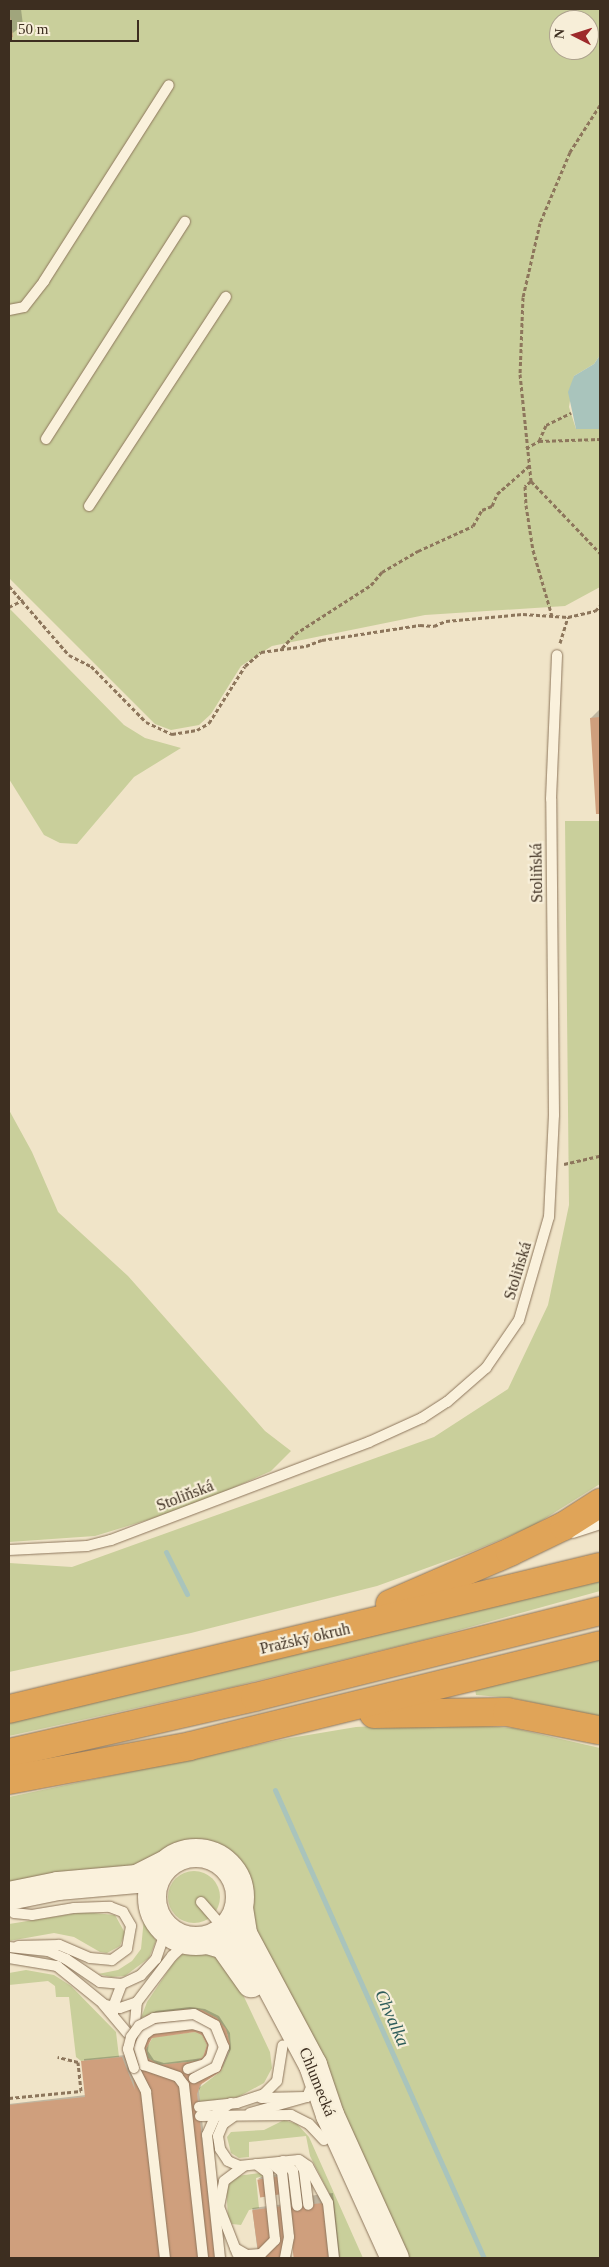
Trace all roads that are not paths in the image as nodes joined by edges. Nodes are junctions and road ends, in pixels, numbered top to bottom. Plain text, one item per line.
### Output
1 (170, 85) dead end
2 (185, 222) dead end
3 (226, 297) dead end
4 (9, 310) edge
5 (46, 439) dead end
6 (89, 506) dead end
7 (557, 655) road end
8 (600, 1503) edge
9 (600, 1524) edge
10 (9, 1550) edge
11 (510, 1552) junction
12 (600, 1567) edge
13 (600, 1611) edge
14 (293, 1642) junction
15 (600, 1645) edge
16 (9, 1709) edge
17 (317, 1715) junction
18 (599, 1730) edge
19 (9, 1753) edge
20 (9, 1780) edge
21 (165, 1865) junction
22 (201, 1902) dead end
23 (10, 1908) edge
24 (239, 1908) junction
25 (158, 1918) junction
26 (210, 1937) junction
27 (13, 1946) edge
28 (9, 1958) edge
29 (122, 1984) junction
30 (136, 2002) junction
31 (113, 2011) junction
32 (135, 2023) dead end
33 (127, 2033) dead end
34 (283, 2045) junction
35 (313, 2065) junction
36 (139, 2066) junction
37 (191, 2073) dead end
38 (307, 2097) junction
39 (250, 2100) junction
40 (231, 2103) junction
41 (215, 2116) junction
42 (236, 2117) junction
43 (327, 2128) junction
44 (288, 2161) junction
45 (271, 2163) junction
46 (252, 2164) junction
47 (212, 2189) junction
48 (308, 2205) dead end
49 (219, 2206) junction
50 (297, 2206) dead end
51 (217, 2228) junction
52 (235, 2248) junction
53 (165, 2258) edge
54 (203, 2258) edge
55 (220, 2258) edge
56 (240, 2258) edge
57 (285, 2258) edge
58 (334, 2258) edge
59 (376, 2258) edge
60 (394, 2258) edge

1 - 4 lane
2 - 5 lane
3 - 6 lane
7 - 10 lane, Stoliňská
8 - 11 highway
9 - 11 lane
11 - 14 highway
12 - 14 highway, Pražský okruh
13 - 19 highway
14 - 16 highway, Pražský okruh
15 - 17 highway
17 - 18 highway
17 - 20 highway
21 - 23 main road
21 - 24 main road
21 - 25 main road
22 - 26 lane
23 - 25 main road
23 - 27 lane
24 - 26 main road
24 - 35 main road, Chlumecká
25 - 26 main road
25 - 29 lane
26 - 30 lane
26 - 34 main road, Chlumecká
27 - 29 lane
28 - 31 lane
29 - 31 lane
30 - 31 lane
30 - 32 lane
31 - 33 lane
34 - 38 main road, Chlumecká
34 - 39 lane
35 - 38 lane
35 - 43 main road, Chlumecká
36 - 37 lane, bridge
36 - 53 lane
36 - 54 lane
38 - 39 lane
38 - 42 lane
38 - 43 main road, Chlumecká
39 - 40 lane
40 - 41 lane
40 - 41 lane
41 - 42 lane
41 - 47 lane
42 - 43 lane
42 - 46 lane
43 - 59 main road, Chlumecká
43 - 60 main road, Chlumecká
44 - 45 lane
44 - 48 lane
44 - 50 lane
44 - 58 lane
45 - 46 lane
45 - 57 lane
46 - 49 lane
46 - 52 lane
47 - 49 lane
47 - 51 lane
49 - 51 lane
49 - 52 lane
51 - 55 lane
52 - 56 lane

